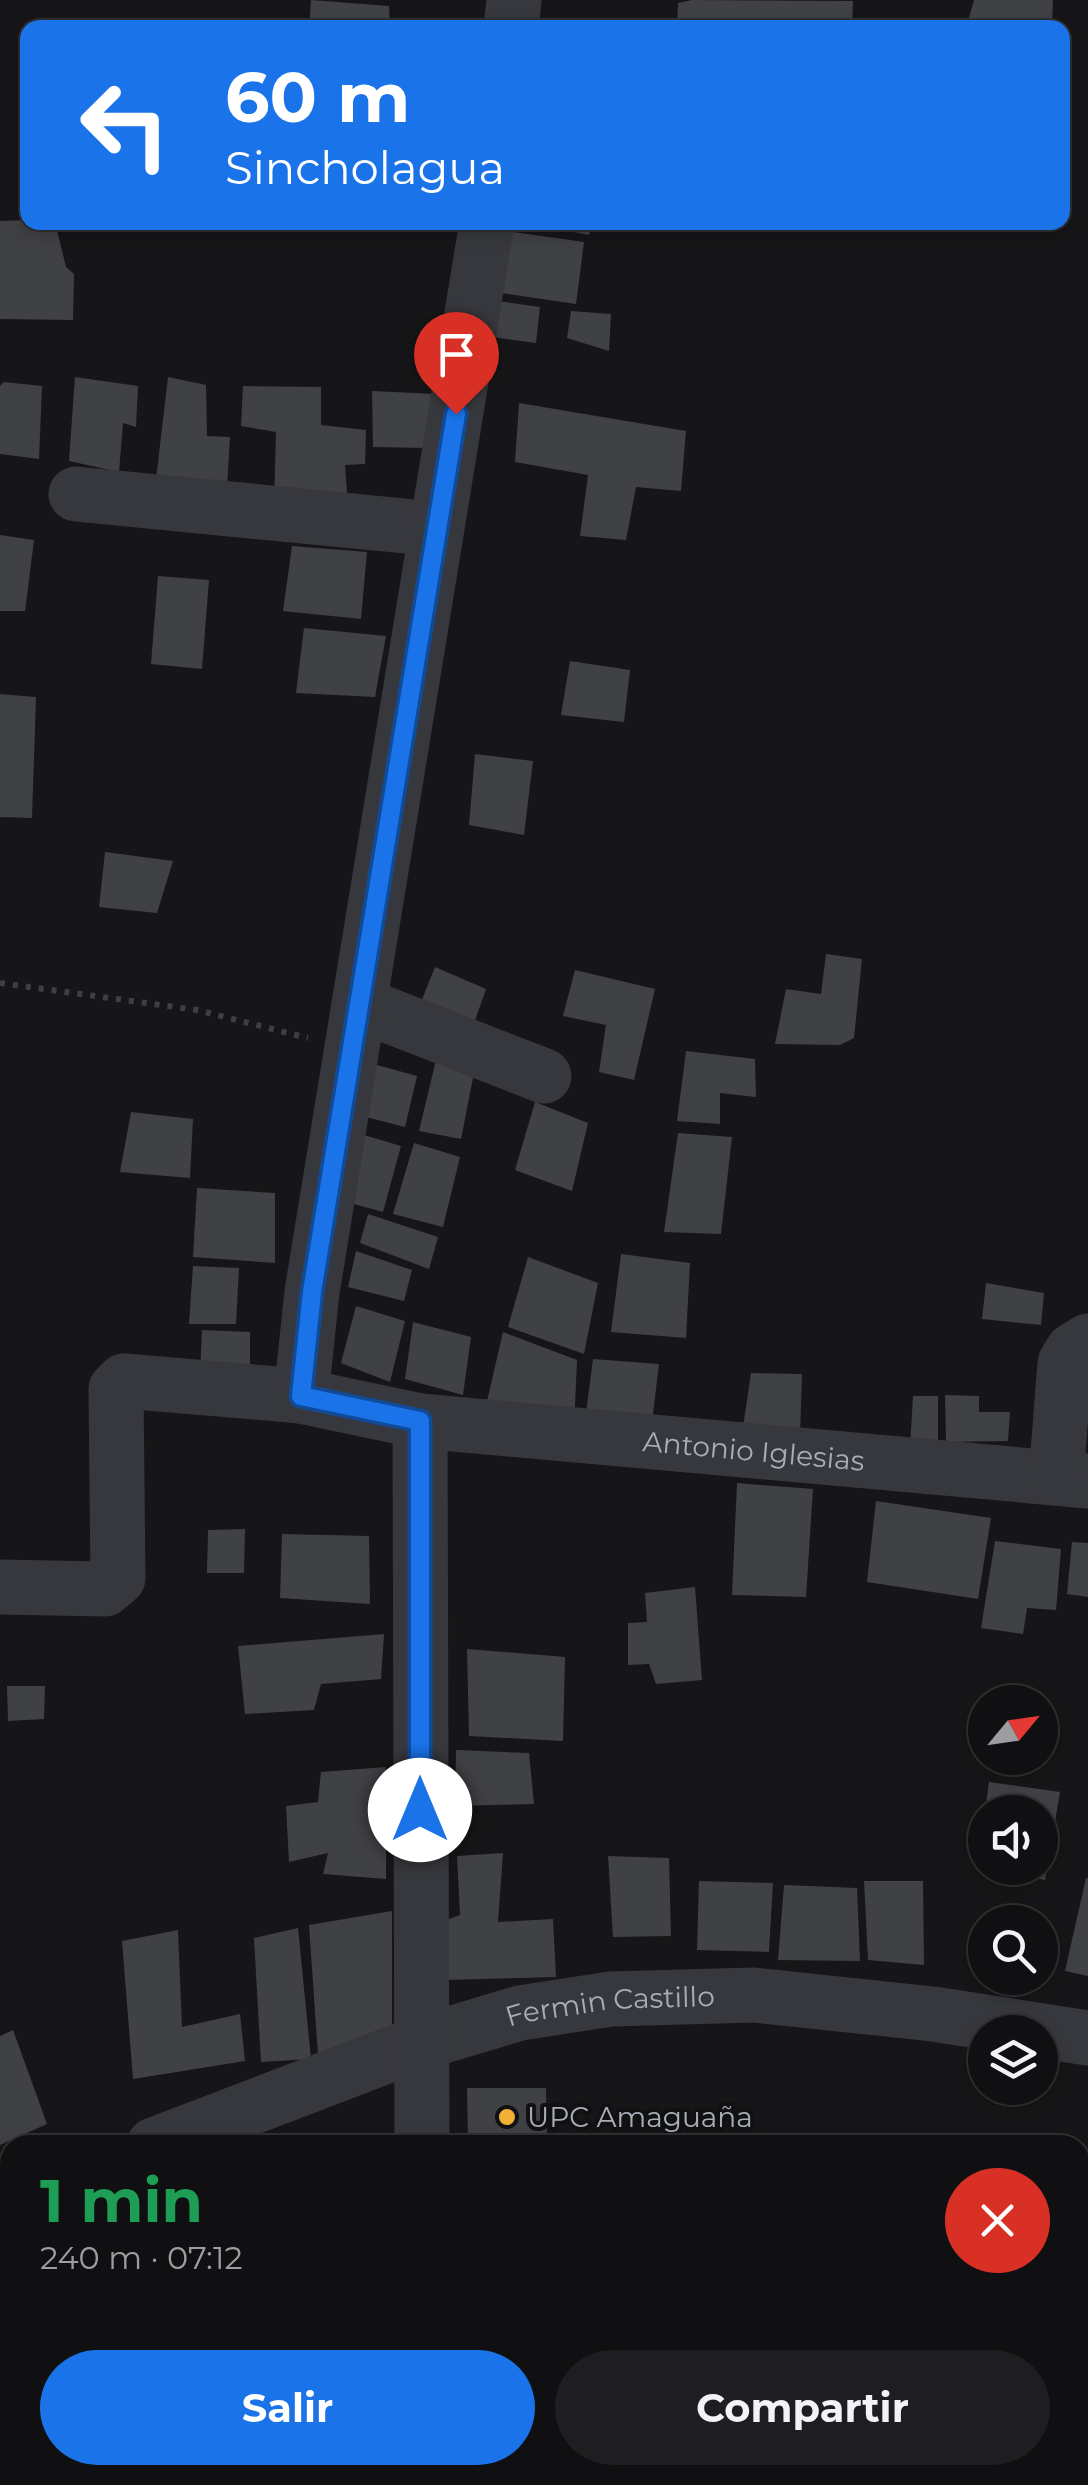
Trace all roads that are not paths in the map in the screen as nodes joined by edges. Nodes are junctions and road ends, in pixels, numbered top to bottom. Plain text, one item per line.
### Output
1 (486, 230) edge
2 (76, 494) dead end
3 (436, 529) junction
4 (355, 1027) junction
5 (544, 1076) dead end
6 (1088, 1341) edge
7 (301, 1396) junction
8 (420, 1421) junction
9 (1072, 1479) edge
10 (0, 1587) edge
11 (1088, 2038) edge
12 (420, 2043) junction
13 (180, 2135) edge
14 (422, 2135) edge

1 - 3 street
2 - 3 street
3 - 4 street
4 - 5 street
4 - 7 street
6 - 9 street
7 - 8 street, Antonio Iglesias
7 - 10 street, Antonio Iglesias
8 - 9 street, Antonio Iglesias
8 - 12 street
11 - 12 street, Fermin Castillo
12 - 13 street, Fermin Castillo
12 - 14 street

